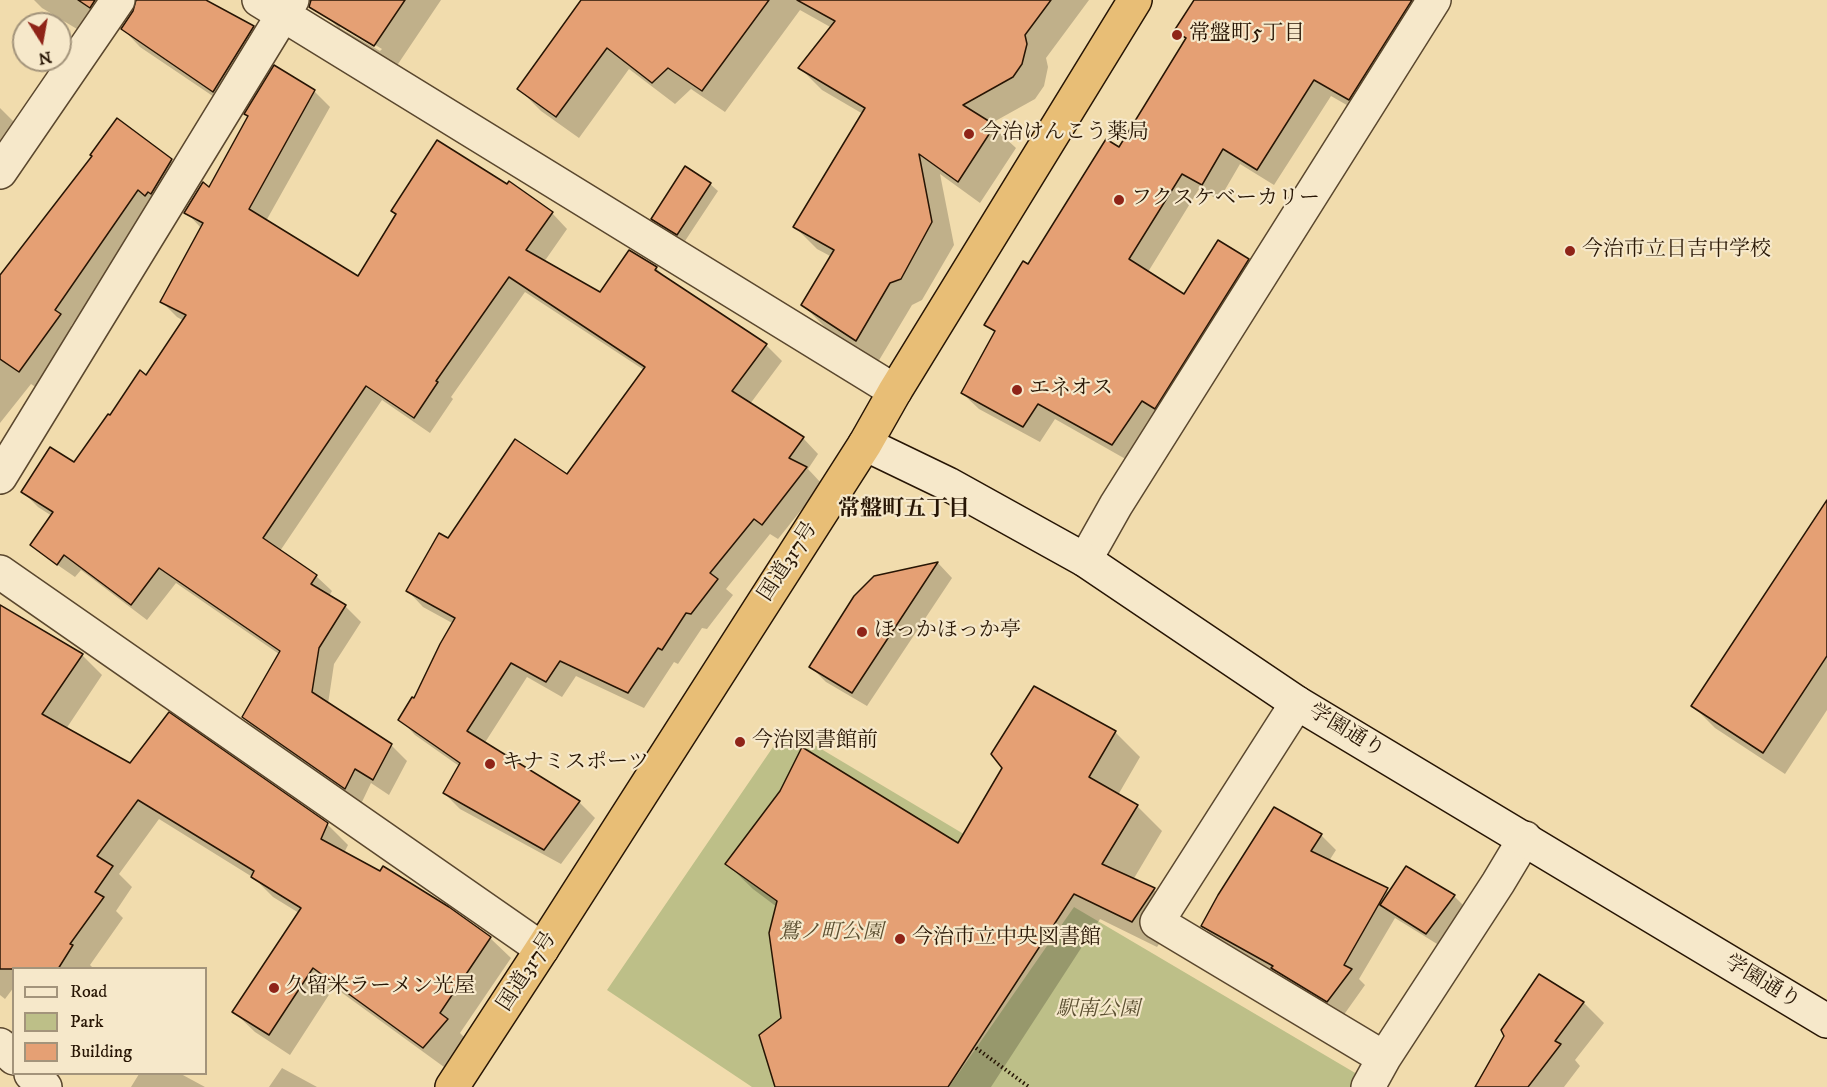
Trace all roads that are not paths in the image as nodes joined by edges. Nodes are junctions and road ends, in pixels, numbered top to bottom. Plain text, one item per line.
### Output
1 (118, 0) edge
2 (1135, 0) edge
3 (1434, 0) edge
4 (278, 5) edge
5 (0, 172) edge
6 (895, 391) junction
7 (865, 444) junction
8 (0, 477) edge
9 (1084, 560) junction
10 (0, 572) edge
11 (1297, 703) junction
12 (1525, 838) junction
13 (542, 949) junction
14 (1827, 1021) edge
15 (0, 1045) edge
16 (12, 1056) edge
17 (1384, 1058) junction
18 (32, 1075) edge
19 (462, 1084) edge
20 (45, 1087) edge
21 (1368, 1087) edge

1 - 5 street
2 - 6 highway, 国道317号
3 - 9 street
4 - 6 street
4 - 8 street
6 - 7 highway, 国道317号
7 - 9 street, 学園通り
7 - 13 highway, 国道317号
9 - 11 street, 学園通り
10 - 13 street
11 - 12 street, 学園通り
11 - 17 street
12 - 14 street, 学園通り
12 - 17 street
13 - 19 highway, 国道317号
15 - 16 street
17 - 21 street
18 - 20 street

